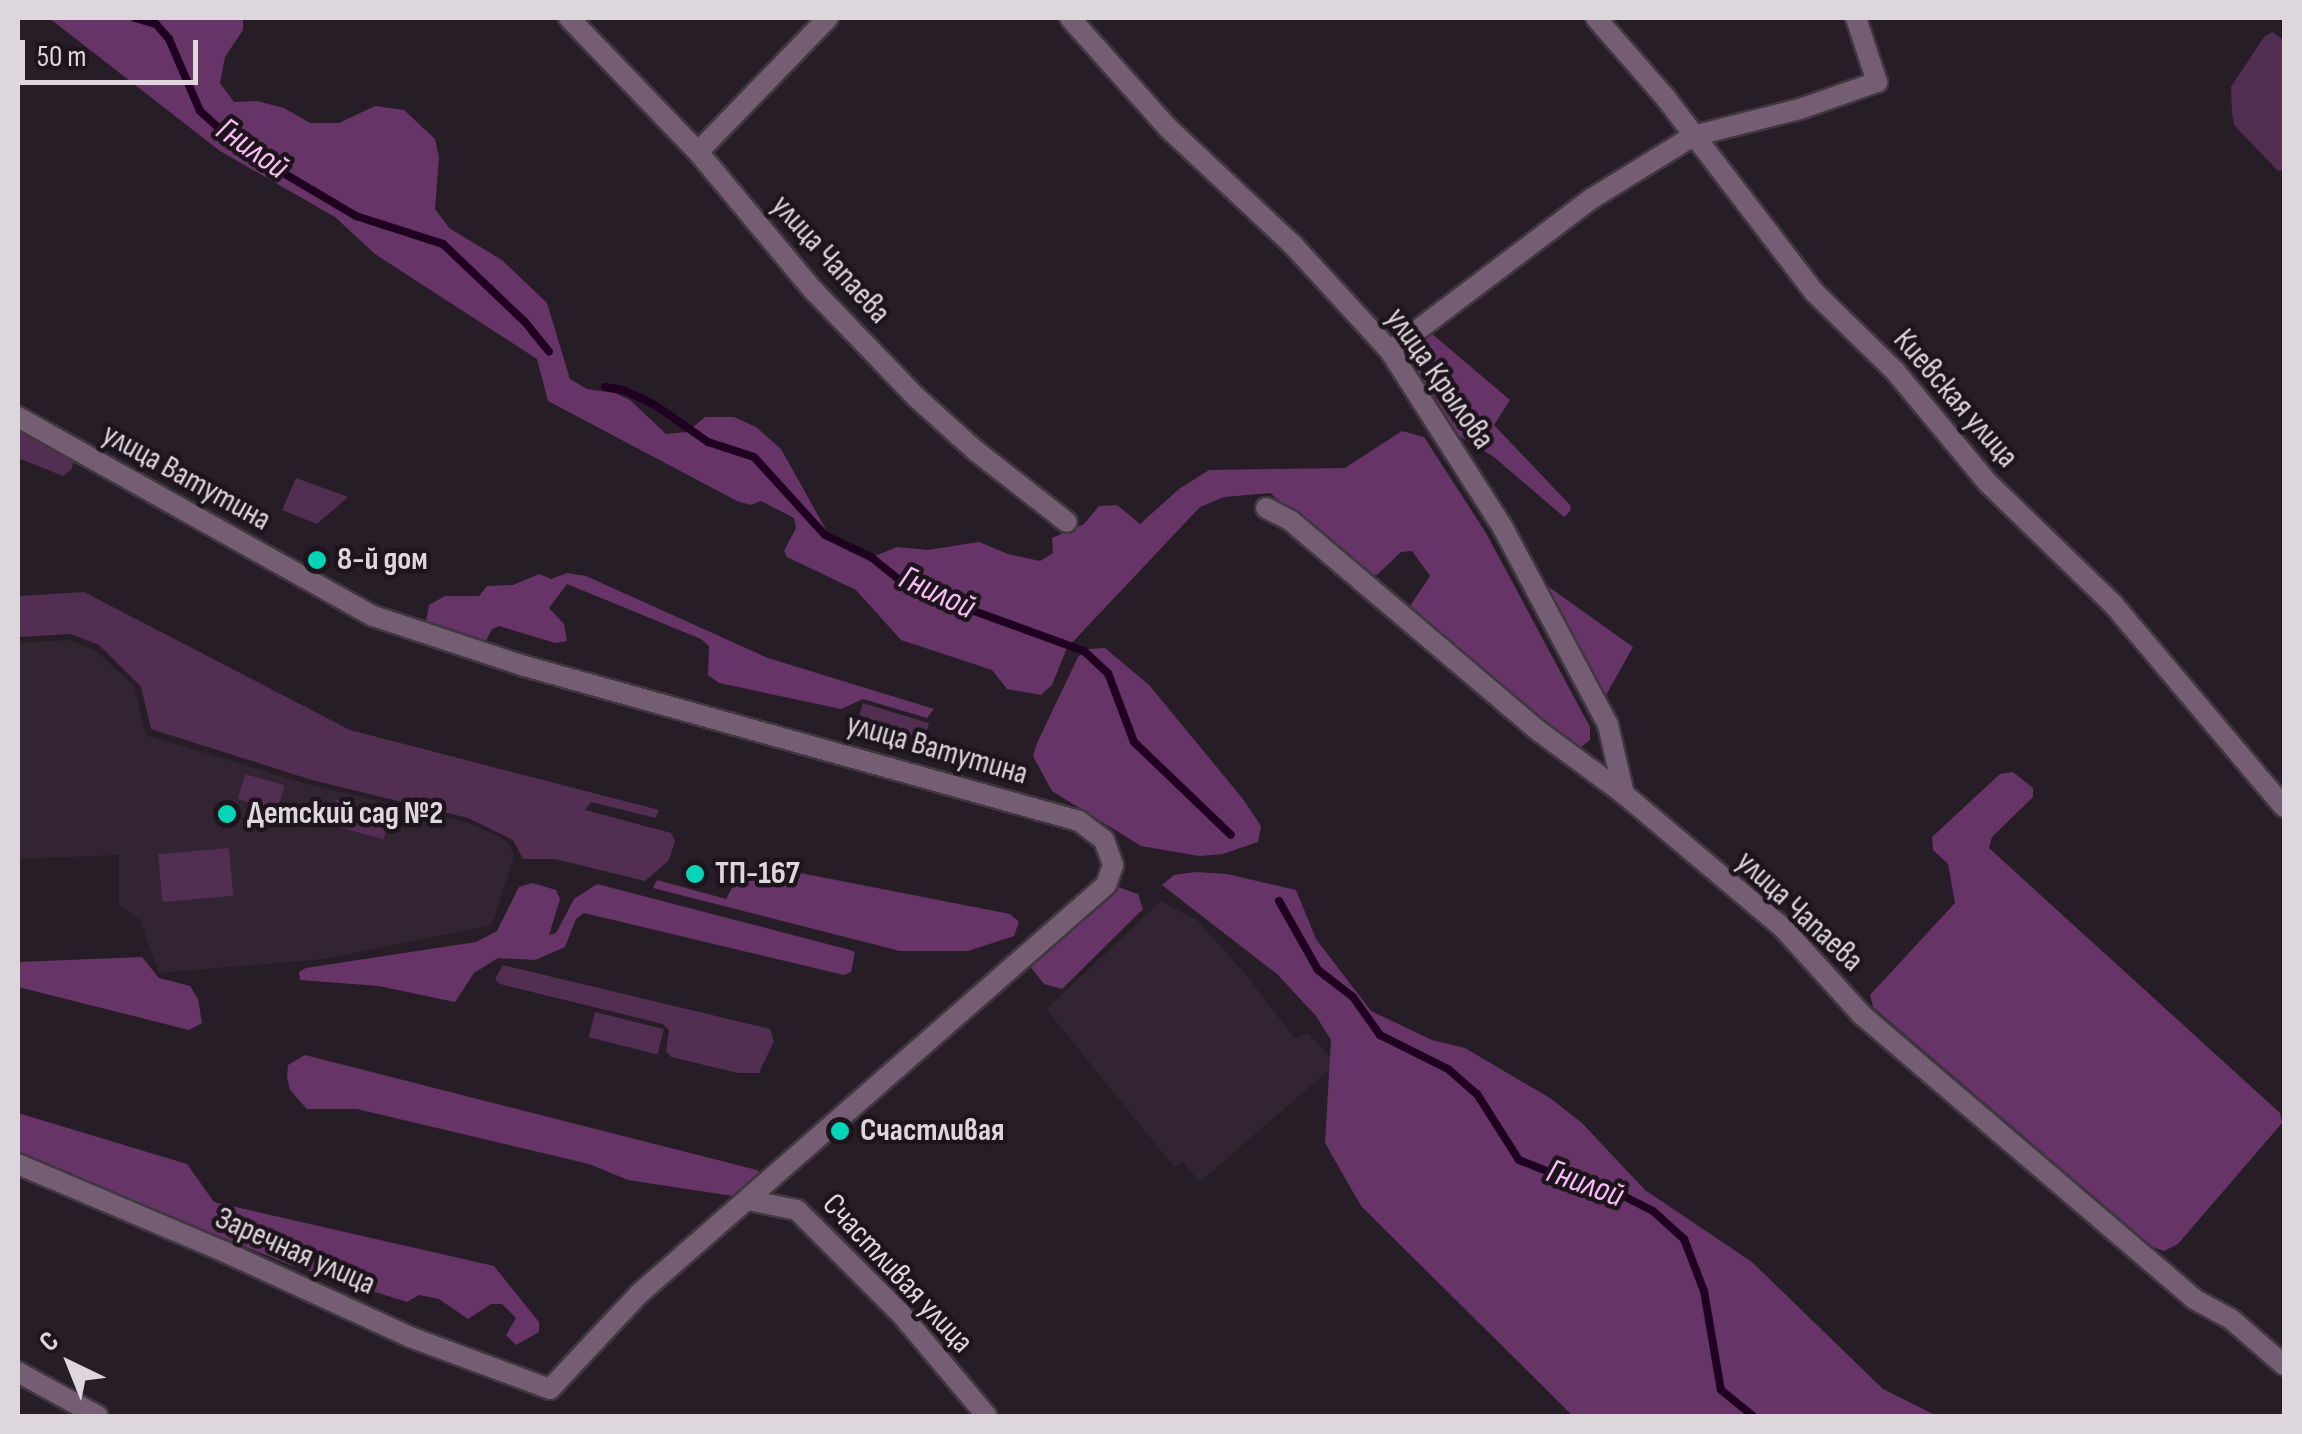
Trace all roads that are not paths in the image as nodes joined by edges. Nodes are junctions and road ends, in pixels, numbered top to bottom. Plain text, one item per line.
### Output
1 (568, 18) edge
2 (828, 18) edge
3 (1070, 18) edge
4 (1596, 18) edge
5 (1856, 18) edge
6 (1693, 136) junction
7 (698, 152) junction
8 (1390, 351) junction
9 (18, 418) edge
10 (1266, 508) dead end
11 (1067, 522) dead end
12 (1624, 794) junction
13 (2284, 807) edge
14 (18, 1164) edge
15 (748, 1200) junction
16 (2284, 1366) edge
17 (18, 1372) edge
18 (550, 1389) joint
19 (98, 1416) edge
20 (987, 1416) edge

1 - 7 street, улица Чапаева
2 - 7 street
3 - 8 street, улица Крылова
4 - 6 street, Киевская улица
5 - 6 street
6 - 8 street
6 - 13 street, Киевская улица
7 - 11 street, улица Чапаева
8 - 12 street, улица Крылова
9 - 15 street, улица Ватутина
10 - 12 street, улица Чапаева
12 - 16 street, улица Чапаева
14 - 18 street, Заречная улица
15 - 18 street, улица Ватутина
15 - 20 street, Счастливая улица
17 - 19 street

